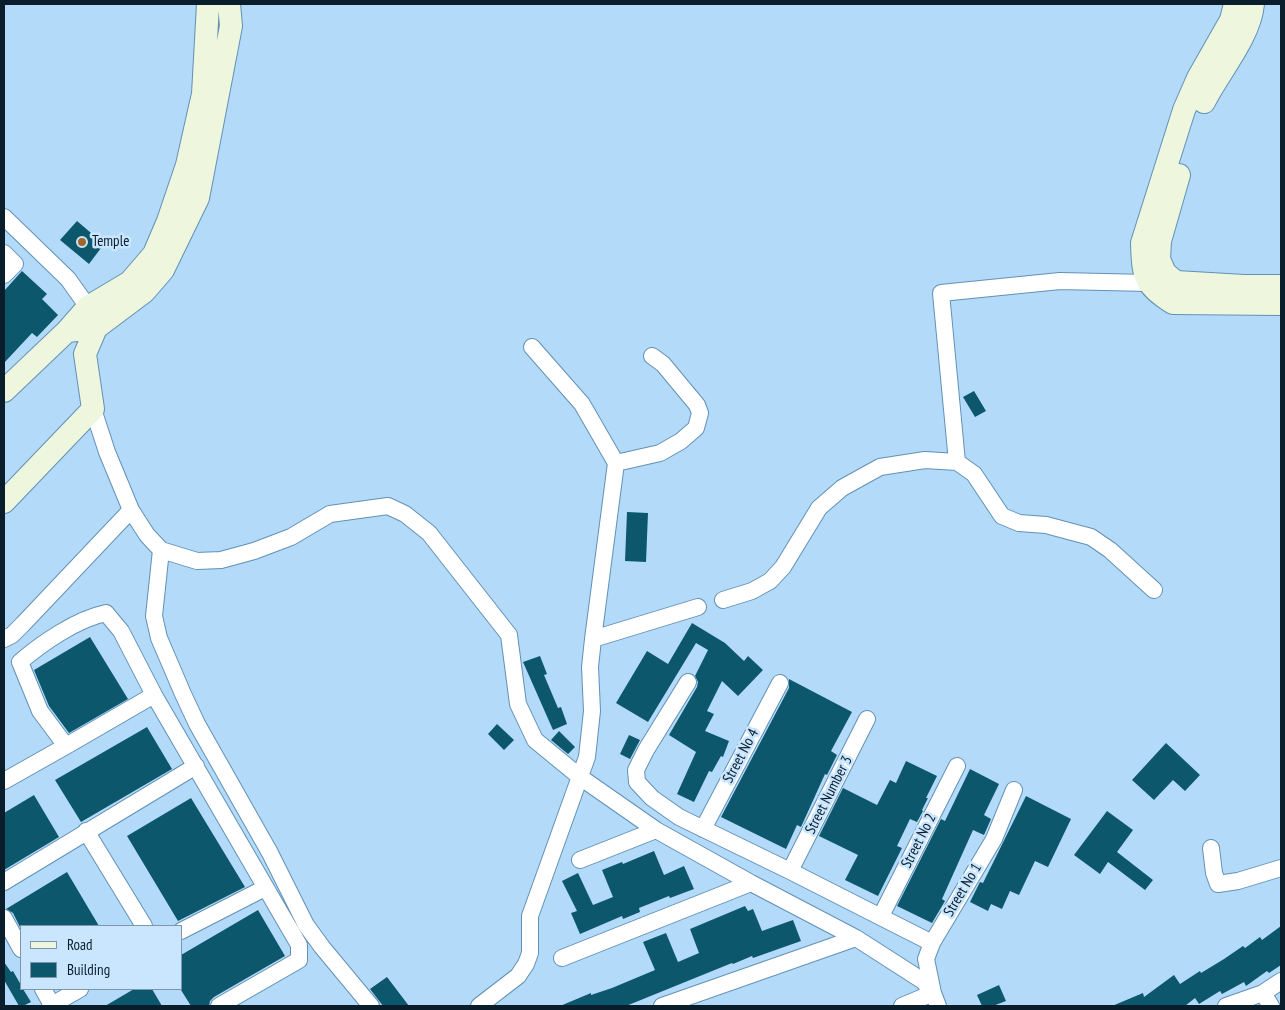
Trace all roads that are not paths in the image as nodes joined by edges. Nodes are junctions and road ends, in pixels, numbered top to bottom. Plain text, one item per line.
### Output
1 (208, 4) edge
2 (229, 4) edge
3 (1235, 4) edge
4 (1254, 4) edge
5 (1232, 36) junction
6 (4, 217) edge
7 (4, 253) edge
8 (4, 275) edge
9 (1148, 283) junction
10 (1281, 286) edge
11 (1281, 304) edge
12 (88, 307) junction
13 (96, 328) junction
14 (67, 330) junction
15 (532, 348) dead end
16 (652, 356) dead end
17 (4, 391) edge
18 (93, 409) junction
19 (958, 462) junction
20 (616, 463) junction
21 (4, 502) edge
22 (131, 510) junction
23 (161, 550) junction
24 (1154, 590) dead end
25 (723, 600) dead end
26 (698, 607) dead end
27 (4, 639) edge
28 (593, 639) junction
29 (688, 682) dead end
30 (780, 682) dead end
31 (154, 695) junction
32 (867, 719) dead end
33 (66, 746) junction
34 (196, 766) junction
35 (957, 766) dead end
36 (580, 777) junction
37 (4, 781) edge
38 (1014, 790) dead end
39 (703, 829) junction
40 (656, 830) junction
41 (86, 831) junction
42 (1211, 848) dead end
43 (580, 860) dead end
44 (1281, 868) edge
45 (790, 871) junction
46 (4, 882) edge
47 (751, 883) junction
48 (265, 888) junction
49 (881, 916) junction
50 (4, 918) edge
51 (143, 925) edge
52 (182, 930) edge
53 (856, 938) junction
54 (932, 943) junction
55 (20, 947) edge
56 (562, 958) dead end
57 (1281, 982) edge
58 (43, 990) edge
59 (78, 990) edge
60 (1267, 999) edge
61 (936, 1000) edge
62 (51, 1006) edge
63 (219, 1006) edge
64 (371, 1006) edge
65 (479, 1006) edge
66 (662, 1006) edge
67 (902, 1006) edge
68 (1226, 1006) edge

1 - 12 main road
2 - 13 main road
3 - 5 main road
4 - 5 main road
5 - 9 main road
5 - 10 main road
6 - 12 street
7 - 8 street
9 - 11 main road
9 - 19 street
12 - 13 main road
12 - 14 main road
13 - 14 main road
13 - 18 main road
14 - 17 main road
15 - 20 street
16 - 20 street
18 - 21 main road
18 - 22 street
19 - 24 street
19 - 25 street
20 - 28 street
22 - 23 street
22 - 27 street
23 - 36 street
23 - 64 street
26 - 28 street
28 - 36 street
29 - 39 street
30 - 39 street, Street No 4
31 - 33 street
31 - 33 street
31 - 34 street
32 - 45 street, Street Number 3
33 - 37 street
34 - 41 street
34 - 48 street
35 - 49 street, Street No 2
36 - 40 street
36 - 65 street
38 - 54 street, Street No 1
39 - 45 street
40 - 43 street
40 - 47 street
41 - 46 street
41 - 51 street
42 - 44 street
45 - 49 street
47 - 53 street
47 - 56 street
48 - 52 street
48 - 63 street
49 - 54 street
50 - 55 street
53 - 61 street
53 - 66 street
54 - 61 street, Street No 1
57 - 60 street
58 - 62 street
59 - 62 street
60 - 68 street
61 - 67 street

